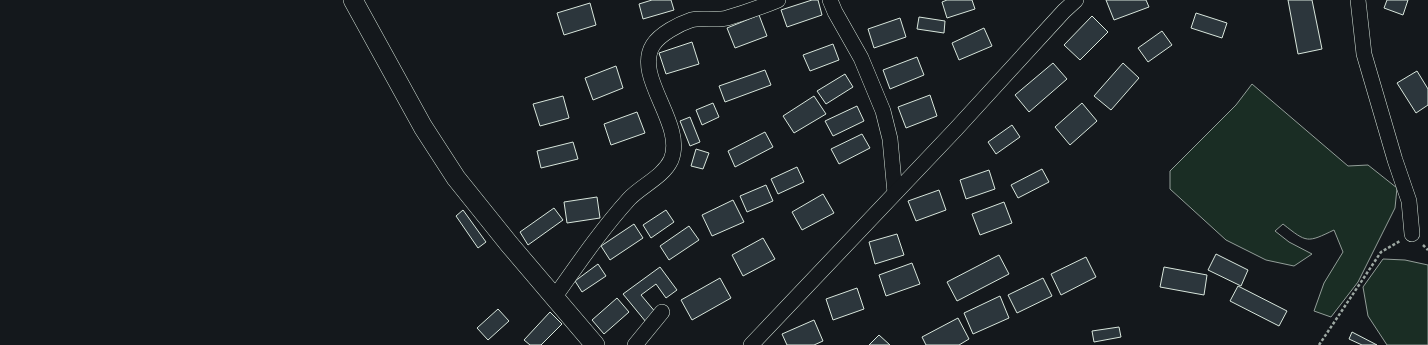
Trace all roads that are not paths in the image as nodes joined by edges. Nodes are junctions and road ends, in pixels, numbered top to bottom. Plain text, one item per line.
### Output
1 (353, 0) edge
2 (778, 0) edge
3 (830, 0) edge
4 (1076, 0) edge
5 (1358, 0) edge
6 (895, 193) junction
7 (1412, 234) road end
8 (554, 298) junction
9 (662, 312) dead end
10 (594, 345) edge
11 (635, 345) edge
12 (751, 345) edge

1 - 8 street
2 - 8 street
3 - 6 street
4 - 6 street
5 - 7 street
6 - 12 street
8 - 10 street
9 - 11 street

